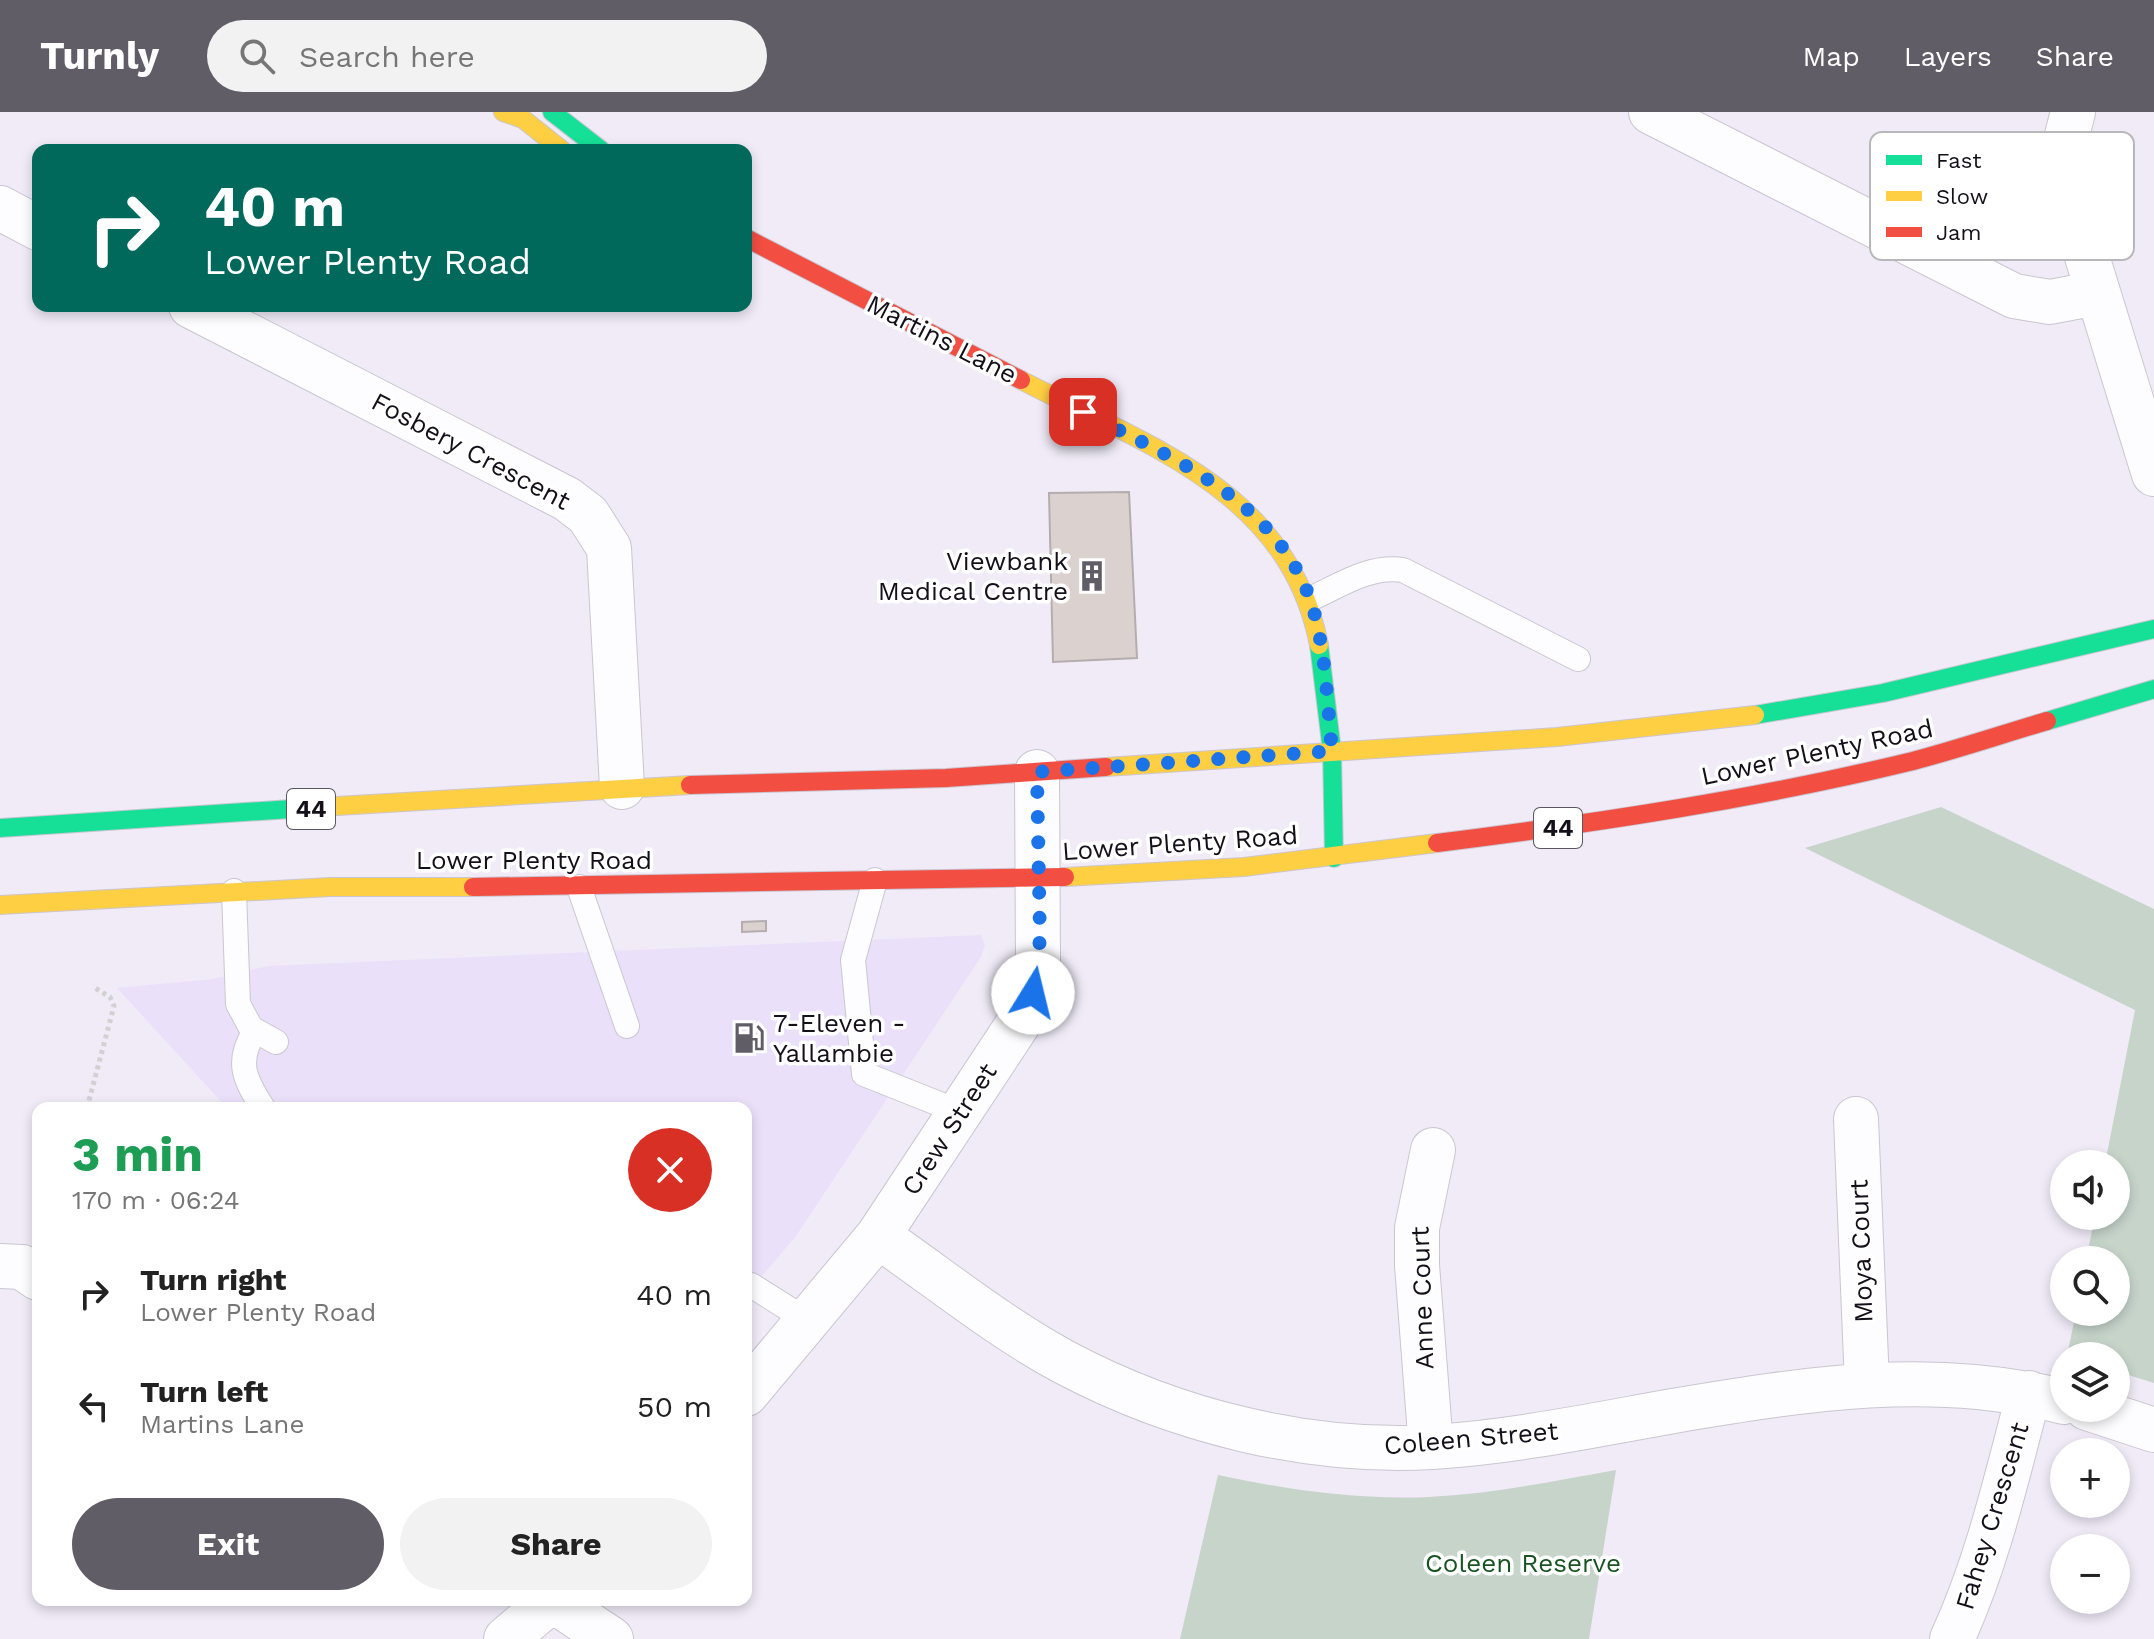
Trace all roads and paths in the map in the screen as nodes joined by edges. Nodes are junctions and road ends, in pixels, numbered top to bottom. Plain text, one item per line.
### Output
1 (1651, 112) edge
2 (2073, 112) edge
3 (529, 113) edge
4 (2068, 132) edge
5 (557, 144) edge
6 (589, 144) edge
7 (0, 208) edge
8 (1870, 223) edge
9 (32, 225) edge
10 (752, 241) edge
11 (1943, 260) edge
12 (2087, 260) edge
13 (2097, 293) junction
14 (203, 312) edge
15 (2154, 474) edge
16 (1310, 599) junction
17 (2154, 629) edge
18 (1578, 659) dead end
19 (2154, 689) edge
20 (1332, 751) junction
21 (1037, 772) junction
22 (622, 787) junction
23 (0, 828) edge
24 (1334, 858) junction
25 (1038, 879) junction
26 (875, 880) junction
27 (579, 887) junction
28 (234, 891) junction
29 (0, 905) edge
30 (95, 988) dead end
31 (627, 1026) dead end
32 (89, 1102) edge
33 (260, 1102) edge
34 (962, 1113) junction
35 (1856, 1119) dead end
36 (1433, 1150) dead end
37 (878, 1236) junction
38 (0, 1266) edge
39 (32, 1274) edge
40 (752, 1286) edge
41 (808, 1321) junction
42 (1867, 1384) junction
43 (752, 1387) edge
44 (2046, 1397) edge
45 (2130, 1422) edge
46 (2154, 1430) edge
47 (1431, 1447) junction
48 (545, 1606) edge
49 (561, 1606) edge
50 (506, 1639) edge
51 (611, 1639) edge
52 (1952, 1639) edge

1 - 8 street
2 - 4 street
3 - 5 main road
3 - 6 main road
7 - 9 street
10 - 16 main road, Martins Lane
11 - 13 street
12 - 13 street
13 - 15 street
14 - 22 street, Fosbery Crescent
16 - 18 lane
16 - 20 main road, Martins Lane
17 - 20 main road, Lower Plenty Road / 44
19 - 24 main road, Lower Plenty Road / 44
20 - 21 main road, Lower Plenty Road / 44
20 - 24 main road, Martins Lane
21 - 22 main road, Lower Plenty Road / 44
21 - 25 street, Crew Street
22 - 23 main road, Lower Plenty Road / 44
24 - 25 main road, Lower Plenty Road / 44
25 - 26 main road, Lower Plenty Road / 44
25 - 34 street, Crew Street
26 - 27 main road, Lower Plenty Road / 44
26 - 34 lane
27 - 28 main road, Lower Plenty Road / 44
27 - 31 lane
28 - 29 main road, Lower Plenty Road / 44
28 - 33 lane
30 - 32 path
34 - 37 street, Crew Street
35 - 42 street, Moya Court
36 - 47 street, Anne Court
37 - 41 street, Crew Street
37 - 47 street, Coleen Street
38 - 39 street
40 - 41 lane
41 - 43 street, Crew Street
42 - 44 street, Coleen Street
42 - 47 street, Coleen Street
44 - 52 street, Fahey Crescent
45 - 46 street
48 - 50 street
49 - 51 street

